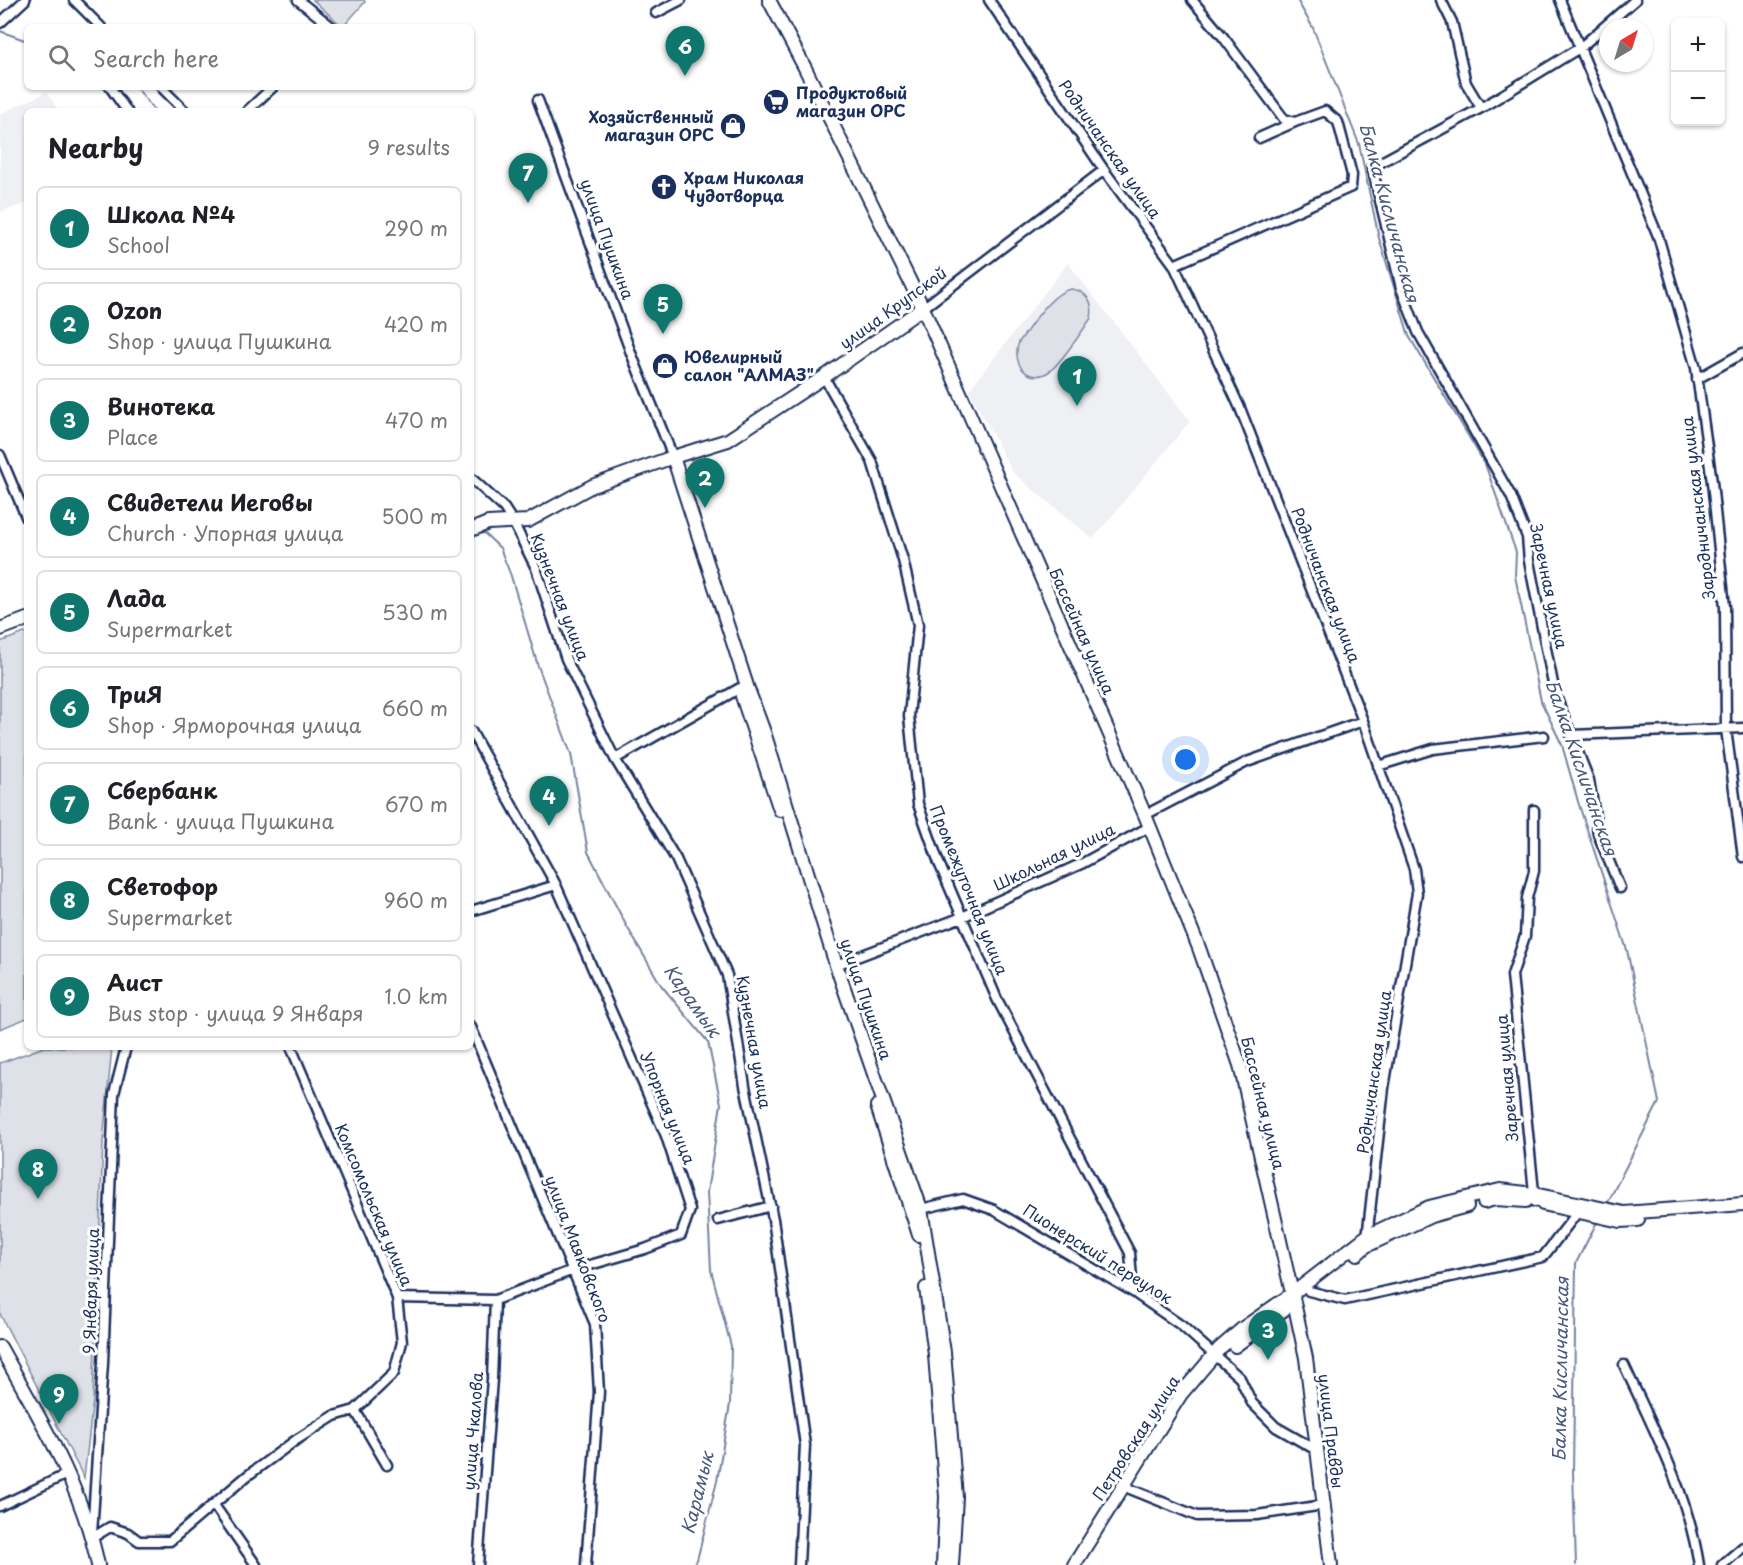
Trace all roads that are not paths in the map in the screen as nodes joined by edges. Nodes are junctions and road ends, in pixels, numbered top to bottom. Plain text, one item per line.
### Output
1 (74, 0) edge
2 (298, 0) edge
3 (681, 0) edge
4 (769, 0) edge
5 (989, 0) edge
6 (1192, 0) edge
7 (1441, 0) edge
8 (1560, 0) edge
9 (1635, 0) edge
10 (20, 1) edge
11 (656, 13) dead end
12 (0, 22) edge
13 (98, 24) edge
14 (327, 24) edge
15 (1581, 47) junction
16 (112, 90) edge
17 (164, 90) edge
18 (270, 90) edge
19 (538, 100) dead end
20 (125, 108) edge
21 (182, 108) edge
22 (250, 108) edge
23 (1481, 108) junction
24 (1295, 122) junction
25 (1258, 138) dead end
26 (1104, 170) junction
27 (1174, 265) junction
28 (923, 308) junction
29 (1743, 353) edge
30 (824, 377) junction
31 (1697, 379) junction
32 (0, 455) edge
33 (673, 457) junction
34 (474, 481) edge
35 (24, 512) edge
36 (513, 522) junction
37 (474, 529) edge
38 (24, 620) edge
39 (0, 629) edge
40 (744, 689) junction
41 (1363, 721) junction
42 (1743, 728) edge
43 (1726, 729) junction
44 (474, 735) edge
45 (1544, 735) dead end
46 (1571, 735) junction
47 (615, 759) junction
48 (1378, 766) junction
49 (1534, 810) dead end
50 (1147, 821) junction
51 (1743, 857) edge
52 (556, 885) junction
53 (1620, 888) dead end
54 (474, 910) edge
55 (962, 916) junction
56 (836, 965) junction
57 (474, 1034) edge
58 (125, 1050) edge
59 (292, 1050) edge
60 (1534, 1198) junction
61 (1743, 1204) edge
62 (771, 1206) junction
63 (921, 1209) junction
64 (1582, 1209) junction
65 (1743, 1212) edge
66 (1622, 1217) junction
67 (718, 1220) dead end
68 (1366, 1241) junction
69 (573, 1270) junction
70 (1309, 1291) junction
71 (1133, 1292) junction
72 (397, 1298) junction
73 (1293, 1298) junction
74 (495, 1300) junction
75 (0, 1347) edge
76 (1217, 1357) junction
77 (0, 1358) edge
78 (1624, 1365) dead end
79 (355, 1410) junction
80 (1318, 1451) junction
81 (387, 1465) dead end
82 (64, 1476) junction
83 (1130, 1489) junction
84 (214, 1505) junction
85 (1324, 1505) junction
86 (0, 1506) edge
87 (89, 1538) junction
88 (1743, 1547) edge
89 (92, 1565) edge
90 (98, 1565) edge
91 (256, 1565) edge
92 (478, 1565) edge
93 (586, 1565) edge
94 (799, 1565) edge
95 (943, 1565) edge
96 (952, 1565) edge
97 (1074, 1565) edge
98 (1082, 1565) edge
99 (1331, 1565) edge
100 (1699, 1565) edge
101 (1722, 1565) edge

1 - 13 street
2 - 14 street
3 - 11 street
4 - 28 street, Бассейная улица
5 - 26 street, Родничанская улица
6 - 24 street
7 - 23 street
8 - 15 street, Зародничанская улица
9 - 15 street
10 - 12 street
15 - 23 street
15 - 31 street, Зародничанская улица
16 - 20 street
17 - 21 street
18 - 22 street
19 - 33 street, улица Пушкина
23 - 46 street, Заречная улица
24 - 25 street
24 - 27 street
26 - 27 street, Родничанская улица
26 - 28 street, улица Крупской
27 - 41 street, Родничанская улица
28 - 30 street, улица Крупской
28 - 50 street, Бассейная улица
29 - 31 street
30 - 33 street, улица Крупской
30 - 55 street, Промежуточная улица
31 - 43 street, Зародничанская улица
32 - 35 street
33 - 36 street, улица Крупской
33 - 40 street, улица Пушкина
34 - 36 street, Кузнечная улица
36 - 37 street, улица Крупской
36 - 47 street, Кузнечная улица
38 - 39 street
40 - 47 street
40 - 56 street, улица Пушкина
40 - 95 street, улица Пушкина
41 - 48 street, Родничанская улица
41 - 50 street, Школьная улица
42 - 43 street
43 - 46 street
43 - 51 street, Зародничанская улица
44 - 52 street, Упорная улица
45 - 48 street
46 - 53 street, Заречная улица
47 - 62 street, Кузнечная улица
48 - 68 street, Родничанская улица
49 - 60 street, Заречная улица
50 - 55 street, Школьная улица
50 - 73 street, Бассейная улица
52 - 54 street
52 - 69 street, Упорная улица
55 - 56 street, Школьная улица
55 - 71 street, Промежуточная улица
56 - 63 street, улица Пушкина
57 - 69 street, улица Маяковского
58 - 87 street, 9 Января улица
59 - 72 street, Комсомольская улица
60 - 64 street
60 - 68 street
61 - 66 street
62 - 67 street
62 - 94 street, Кузнечная улица
63 - 71 street, Пионерский переулок
63 - 96 street, улица Пушкина
64 - 66 street
64 - 70 street
65 - 66 street
68 - 70 street
68 - 73 street
69 - 74 street, Упорная улица
69 - 93 street, улица Маяковского
70 - 73 street
71 - 76 street, Пионерский переулок
72 - 74 street, Упорная улица
72 - 79 street, Комсомольская улица
73 - 76 street
73 - 80 street, улица Правды
74 - 92 street, улица Чкалова
75 - 82 street
76 - 80 street, Пионерский переулок
76 - 83 street
76 - 97 street, Петровская улица
77 - 82 street
78 - 100 street
79 - 81 street
79 - 84 street, Комсомольская улица
80 - 85 street, улица Правды
82 - 86 street
82 - 87 street
83 - 85 street
83 - 98 street
84 - 87 street, Комсомольская улица
84 - 91 street
85 - 99 street, улица Правды
87 - 89 street
87 - 90 street
88 - 101 street

